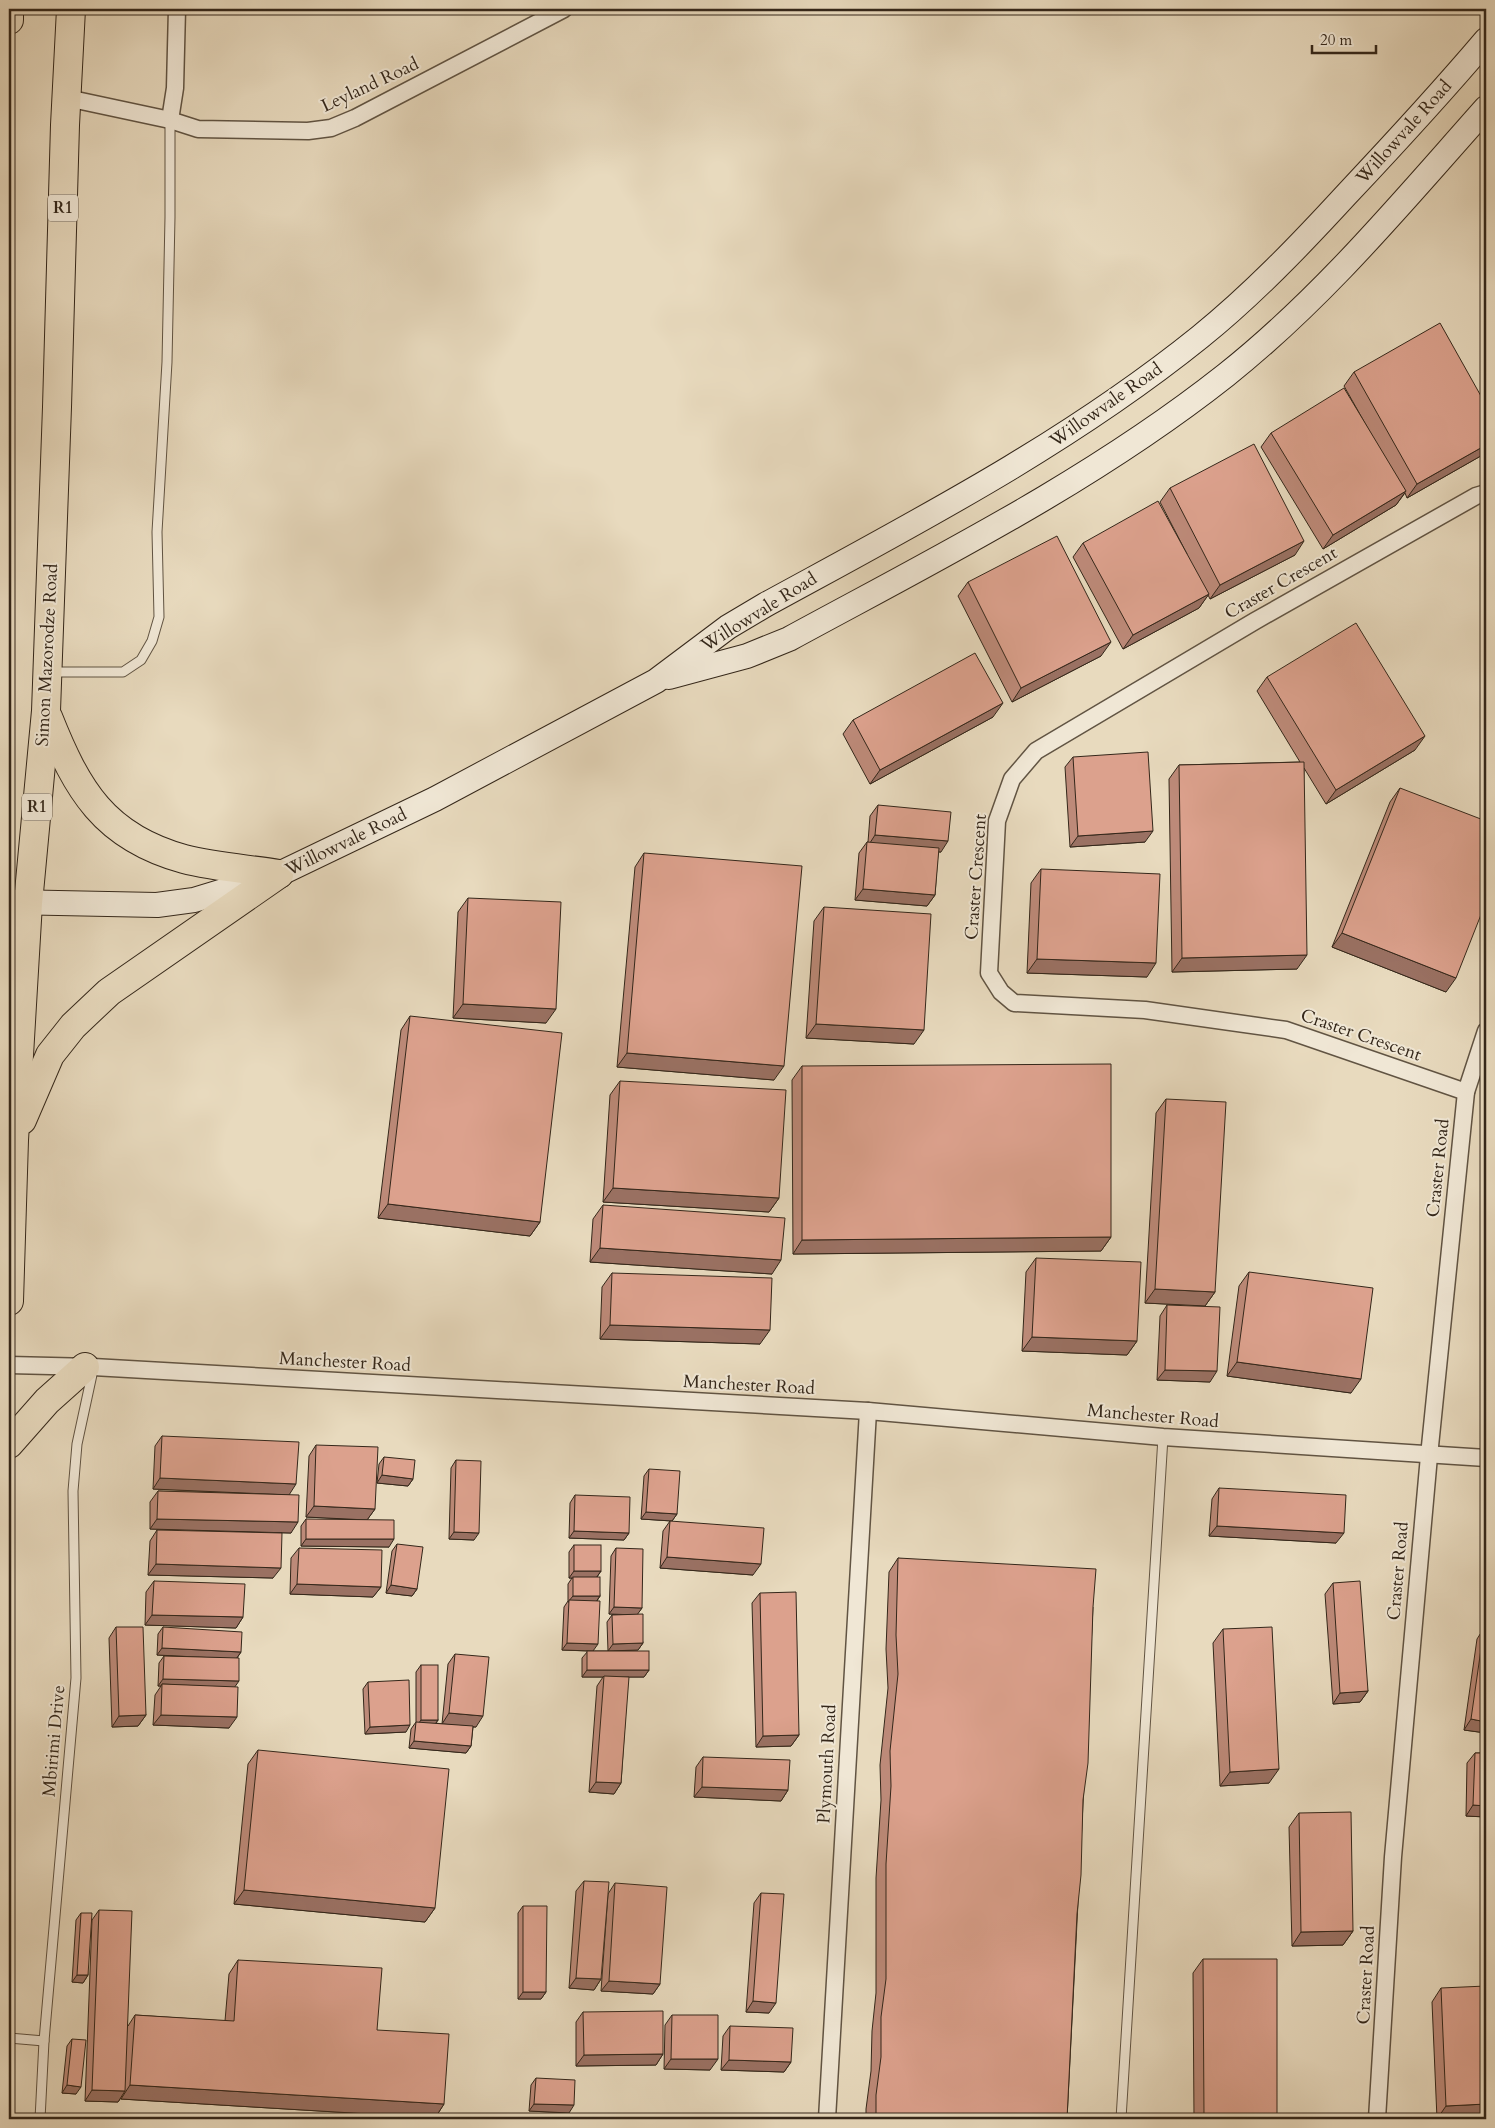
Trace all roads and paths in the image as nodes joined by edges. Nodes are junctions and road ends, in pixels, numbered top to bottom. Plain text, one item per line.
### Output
1 (9, 9) edge
2 (71, 9) edge
3 (177, 9) edge
4 (564, 9) edge
5 (9, 20) edge
6 (1486, 40) edge
7 (67, 98) junction
8 (1486, 108) edge
9 (170, 120) junction
10 (1486, 493) edge
11 (47, 672) junction
12 (656, 681) junction
13 (46, 711) junction
14 (279, 874) junction
15 (19, 902) edge
16 (1486, 1031) edge
17 (1466, 1092) junction
18 (14, 1140) junction
19 (9, 1301) edge
20 (9, 1365) edge
21 (89, 1367) junction
22 (868, 1411) junction
23 (1163, 1437) junction
24 (9, 1444) edge
25 (1428, 1456) junction
26 (1486, 1458) edge
27 (9, 2038) edge
28 (44, 2041) junction
29 (40, 2119) edge
30 (827, 2119) edge
31 (1121, 2119) edge
32 (1377, 2119) edge

1 - 5 highway
2 - 7 highway, Simon Mazorodze Road / R1
3 - 9 street
4 - 9 street, Leyland Road
6 - 12 main road, Willowvale Road
7 - 9 street, Leyland Road
7 - 11 highway, Simon Mazorodze Road / R1
8 - 12 main road, Willowvale Road
9 - 11 lane
10 - 17 street, Craster Crescent
11 - 13 highway, Simon Mazorodze Road / R1
12 - 14 main road, Willowvale Road
13 - 14 highway
13 - 15 highway, Simon Mazorodze Road / R1
14 - 15 main road, Willowvale Road
14 - 18 highway
15 - 18 highway, Simon Mazorodze Road / R1
16 - 17 street, Craster Road
17 - 25 street, Craster Road
18 - 19 highway, Simon Mazorodze Road / R1
20 - 21 street, Manchester Road
21 - 22 street, Manchester Road
21 - 24 highway
21 - 28 lane, Mbirimi Drive
22 - 23 street, Manchester Road
22 - 30 street, Plymouth Road
23 - 25 street, Manchester Road
23 - 31 lane
25 - 26 street, Manchester Road
25 - 32 street, Craster Road
27 - 28 lane
28 - 29 lane, Mbirimi Drive

